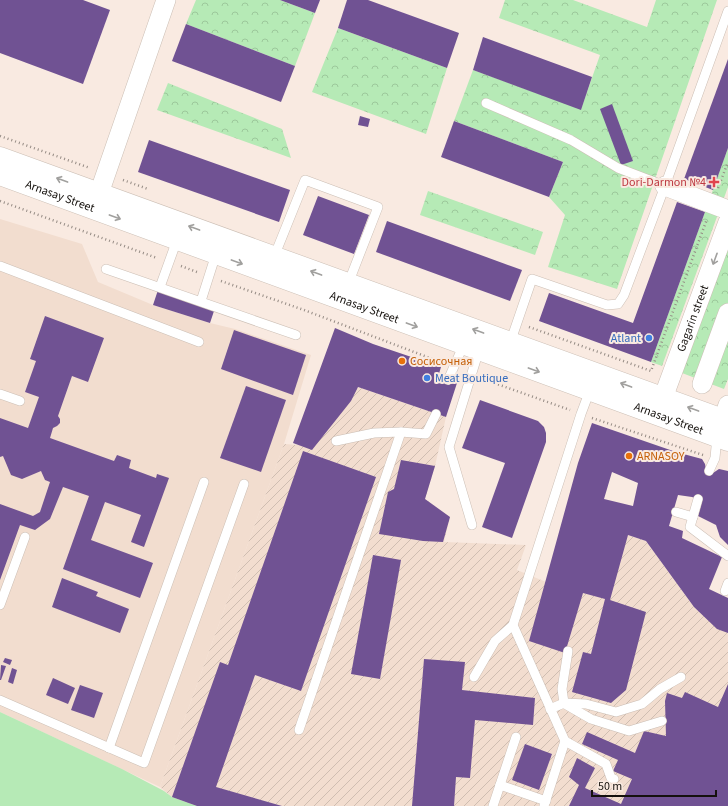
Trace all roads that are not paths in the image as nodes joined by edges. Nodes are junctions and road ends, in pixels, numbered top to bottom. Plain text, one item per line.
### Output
1 (166, 0) edge
2 (728, 10) edge
3 (486, 103) dead end
4 (0, 158) edge
5 (0, 174) edge
6 (666, 186) junction
7 (99, 192) junction
8 (720, 207) edge
9 (728, 222) edge
10 (177, 240) junction
11 (216, 254) junction
12 (274, 257) junction
13 (0, 266) edge
14 (106, 269) dead end
15 (348, 284) junction
16 (160, 287) junction
17 (201, 301) junction
18 (728, 313) edge
19 (296, 334) dead end
20 (199, 342) dead end
21 (510, 343) junction
22 (471, 347) junction
23 (448, 380) dead end
24 (702, 384) dead end
25 (590, 390) junction
26 (0, 394) edge
27 (20, 401) dead end
28 (660, 406) junction
29 (436, 414) dead end
30 (725, 425) edge
31 (401, 432) junction
32 (336, 441) dead end
33 (709, 471) dead end
34 (204, 482) dead end
35 (244, 484) dead end
36 (698, 499) dead end
37 (676, 512) dead end
38 (693, 517) junction
39 (472, 525) dead end
40 (25, 537) dead end
41 (728, 556) edge
42 (0, 605) edge
43 (513, 625) junction
44 (568, 651) dead end
45 (474, 677) dead end
46 (681, 677) dead end
47 (0, 700) edge
48 (564, 703) junction
49 (550, 709) junction
50 (662, 721) dead end
51 (299, 730) dead end
52 (516, 737) dead end
53 (565, 741) junction
54 (109, 748) junction
55 (614, 779) dead end
56 (500, 785) junction
57 (545, 803) edge
58 (493, 806) edge

1 - 7 street
2 - 6 lane
3 - 6 lane
7 -> 4 main road, Arnasay Street
5 - 7 main road, Arnasay Street
6 - 8 street
6 - 21 lane
7 -> 10 main road, Arnasay Street
12 -> 7 main road, Arnasay Street
9 -> 28 street, Gagarin street
10 - 11 main road, Arnasay Street
10 - 16 lane
11 - 17 lane
11 -> 22 main road, Arnasay Street
15 -> 12 main road, Arnasay Street
12 - 15 lane
13 - 20 lane
14 - 16 lane
21 -> 15 main road, Arnasay Street
16 - 17 lane
17 - 19 lane
18 - 24 street
28 -> 21 main road, Arnasay Street
22 - 23 lane
22 -> 25 main road, Arnasay Street
22 - 39 lane
25 - 28 main road, Arnasay Street
25 - 43 lane
26 - 27 lane
28 - 30 main road, Arnasay Street
29 - 31 lane
30 - 33 lane
31 - 32 lane
31 - 51 lane
34 - 54 lane
35 - 54 lane
36 - 38 lane
37 - 38 lane
38 - 41 lane
40 - 42 lane
43 - 45 lane
43 - 49 lane
44 - 48 lane
46 - 48 lane
47 - 54 lane
48 - 49 lane
48 - 50 lane
49 - 53 lane
52 - 56 lane
53 - 55 lane
53 - 57 lane
56 - 57 lane
56 - 58 lane

